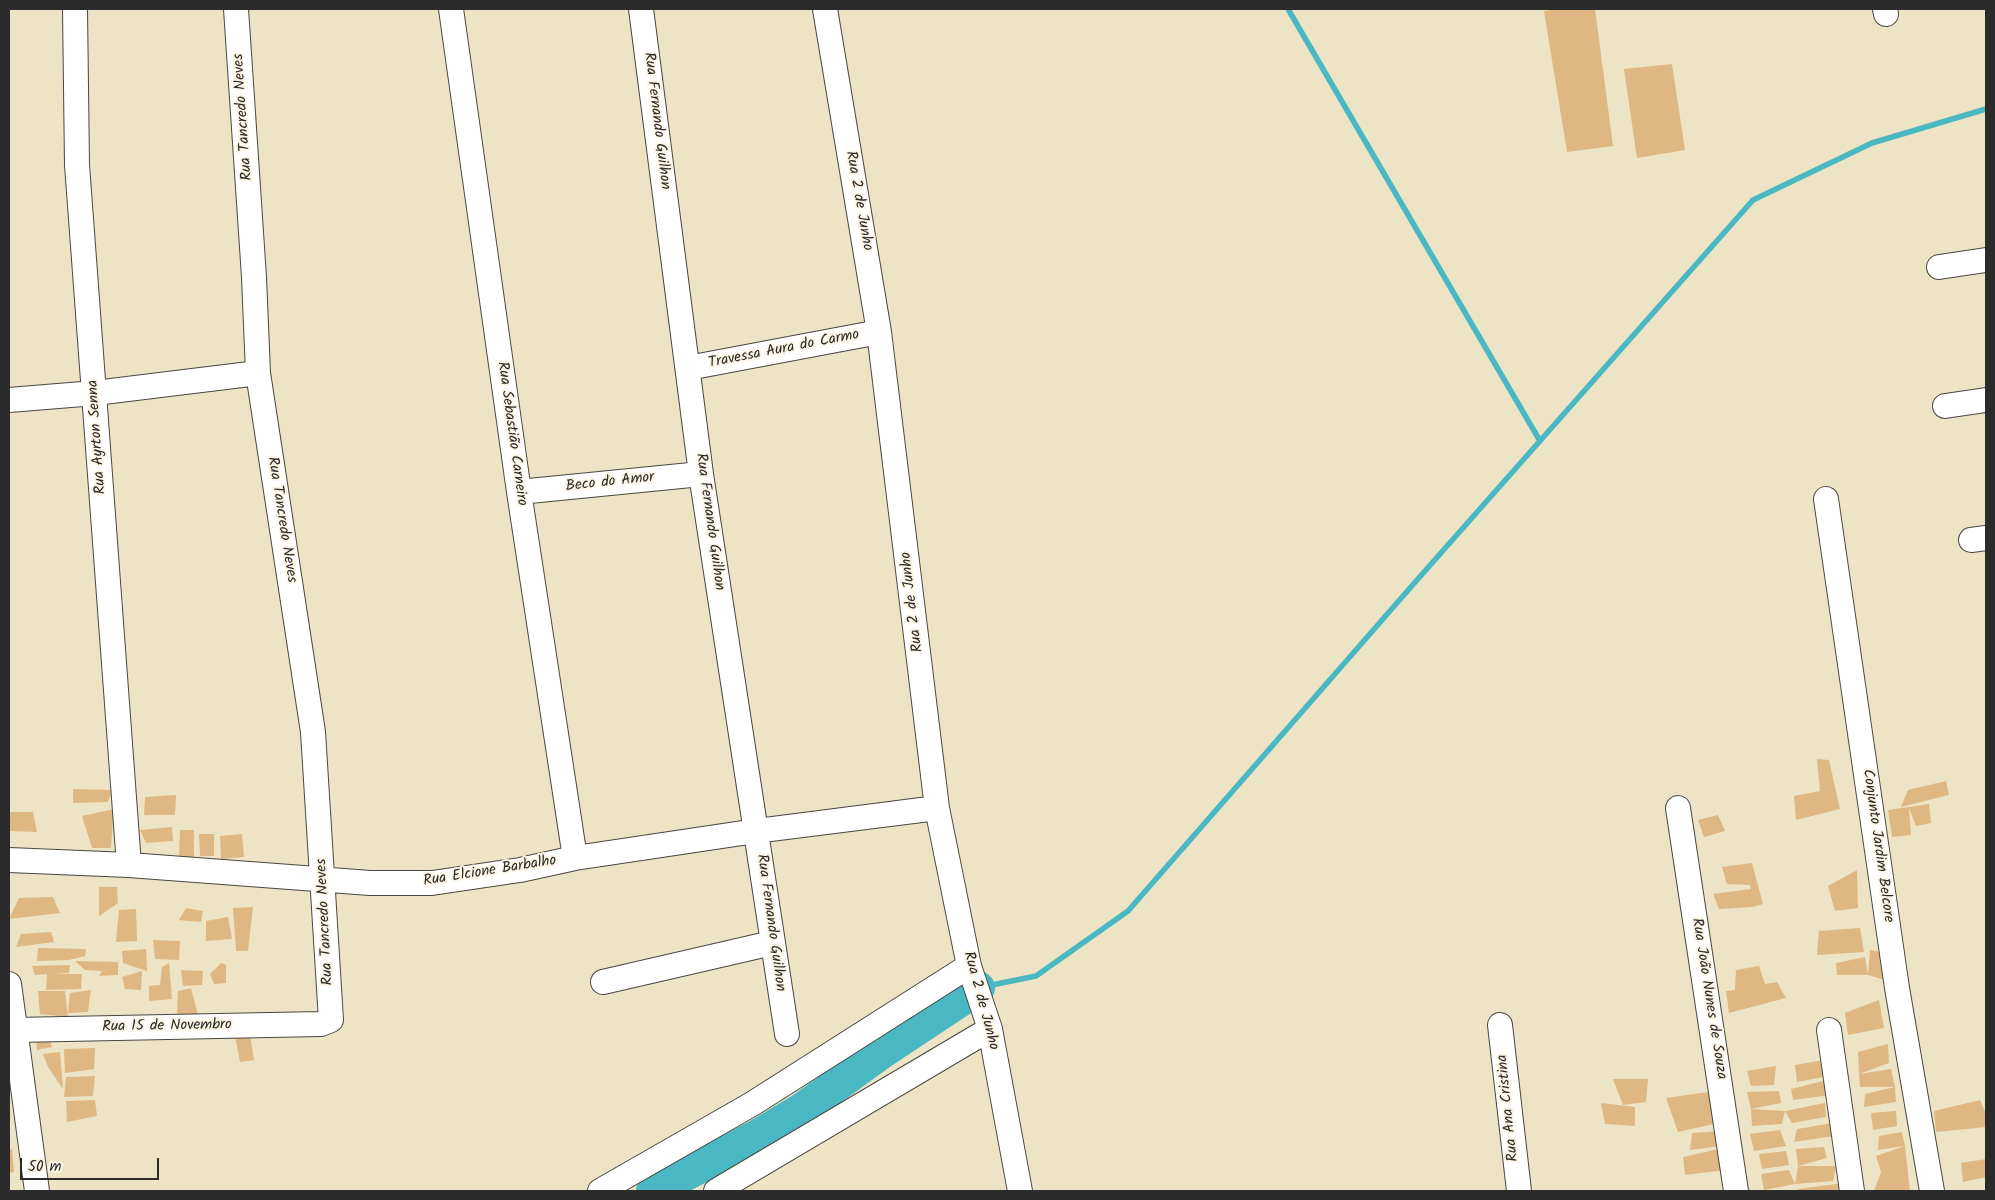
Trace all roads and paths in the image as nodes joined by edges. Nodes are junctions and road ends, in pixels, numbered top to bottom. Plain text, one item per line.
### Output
1 (76, 9) edge
2 (236, 9) edge
3 (451, 9) edge
4 (641, 9) edge
5 (826, 9) edge
6 (1986, 260) edge
7 (1939, 268) dead end
8 (880, 332) junction
9 (688, 368) junction
10 (258, 373) junction
11 (95, 393) junction
12 (9, 400) edge
13 (1986, 400) edge
14 (1945, 406) dead end
15 (701, 474) junction
16 (519, 492) junction
17 (1826, 499) dead end
18 (937, 808) junction
19 (1678, 808) dead end
20 (756, 831) junction
21 (576, 858) junction
22 (9, 860) edge
23 (128, 865) junction
24 (324, 879) junction
25 (772, 943) junction
26 (969, 966) junction
27 (603, 982) dead end
28 (9, 984) edge
29 (321, 1024) joint
30 (1500, 1025) dead end
31 (990, 1029) junction
32 (14, 1030) junction
33 (1828, 1030) dead end
34 (787, 1034) dead end
35 (37, 1191) edge
36 (600, 1191) edge
37 (716, 1191) edge
38 (1020, 1191) edge
39 (1518, 1191) edge
40 (1736, 1191) edge
41 (1852, 1191) edge
42 (1932, 1191) edge

1 - 11 street, Rua Ayrton Senna
2 - 10 street, Rua Tancredo Neves
3 - 16 street, Rua Sebastião Carneiro
4 - 9 street, Rua Fernando Guilhon
5 - 8 street, Rua 2 de Junho
6 - 7 street
8 - 9 street, Travessa Aura do Carmo
8 - 18 street, Rua 2 de Junho
9 - 15 street, Rua Fernando Guilhon
10 - 11 street
10 - 24 street, Rua Tancredo Neves
11 - 12 street
11 - 23 street, Rua Ayrton Senna
13 - 14 street
15 - 16 street, Beco do Amor
15 - 20 street, Rua Fernando Guilhon
16 - 21 street, Rua Sebastião Carneiro
17 - 42 street, Conjunto Jardim Belcore
18 - 20 street, Rua Elcione Barbalho
18 - 26 street, Rua 2 de Junho
19 - 40 street, Rua João Nunes de Souza
20 - 21 street, Rua Elcione Barbalho
20 - 25 street, Rua Fernando Guilhon
21 - 24 street, Rua Elcione Barbalho
22 - 23 street, Rua Elcione Barbalho
23 - 24 street, Rua Elcione Barbalho
24 - 29 street, Rua Tancredo Neves
25 - 27 street
25 - 34 street, Rua Fernando Guilhon
26 - 31 street, Rua 2 de Junho
26 - 36 street
28 - 32 street
29 - 32 street, Rua 15 de Novembro
30 - 39 street, Rua Ana Cristina
31 - 37 street
31 - 38 street, Rua 2 de Junho
32 - 35 street
33 - 41 street

